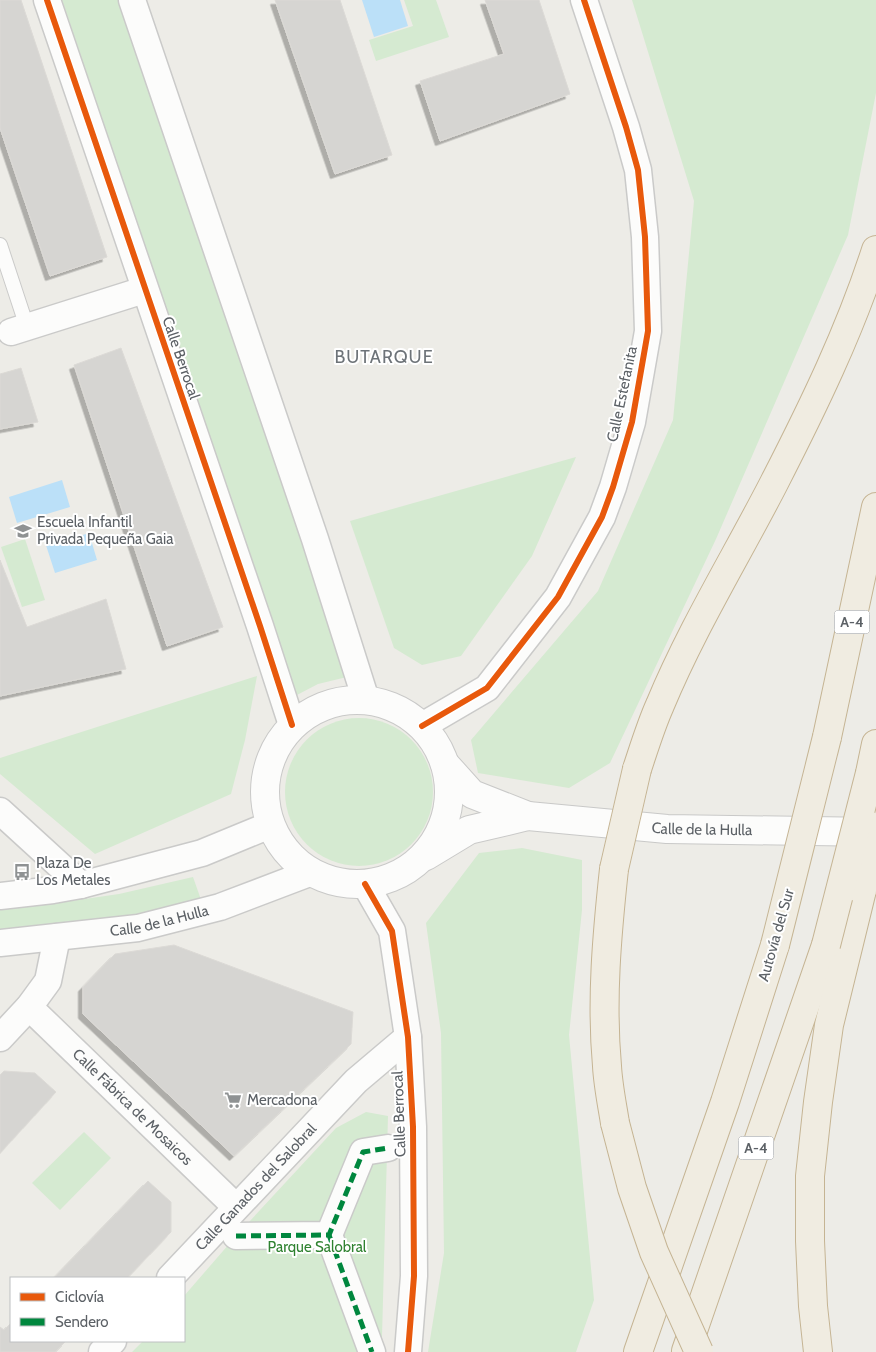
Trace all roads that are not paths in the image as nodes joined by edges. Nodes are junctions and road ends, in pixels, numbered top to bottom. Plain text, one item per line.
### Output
1 (47, 0) edge
2 (132, 0) edge
3 (584, 0) edge
4 (0, 245) edge
5 (876, 250) edge
6 (144, 290) junction
7 (19, 329) joint
8 (876, 507) edge
9 (366, 700) junction
10 (292, 725) junction
11 (422, 726) junction
12 (876, 744) edge
13 (445, 764) junction
14 (0, 811) edge
15 (528, 816) junction
16 (270, 825) junction
17 (876, 832) edge
18 (418, 861) junction
19 (312, 872) junction
20 (365, 884) junction
21 (81, 885) junction
22 (0, 896) edge
23 (57, 937) junction
24 (0, 944) edge
25 (835, 951) junction
26 (29, 1007) junction
27 (408, 1037) junction
28 (0, 1038) edge
29 (388, 1148) dead end
30 (236, 1207) junction
31 (236, 1236) dead end
32 (330, 1236) junction
33 (171, 1277) edge
34 (112, 1342) edge
35 (102, 1352) edge
36 (372, 1352) edge
37 (408, 1352) edge
38 (638, 1352) edge
39 (685, 1352) edge
40 (699, 1352) edge
41 (818, 1352) edge

1 - 6 street, Calle Berrocal
2 - 9 street
3 - 11 street, Calle Estefanita
4 - 7 lane
5 - 40 highway, bridge
6 - 7 street
6 - 10 street, Calle Berrocal
8 - 38 highway, Autovía del Sur / A-4, bridge
9 - 10 street
9 - 11 street
10 - 16 street
11 - 13 street
12 - 25 highway, A-4, bridge
13 - 15 street
13 - 18 street
14 - 21 street
15 - 17 street, Calle de la Hulla
15 - 18 street
16 - 19 street
16 - 21 street
18 - 20 street
19 - 20 street
19 - 23 street, Calle de la Hulla
20 - 27 street, Calle Berrocal
21 - 22 street
23 - 24 street, Calle de la Hulla
23 - 26 street
25 - 39 highway, A-4
25 - 41 highway
26 - 28 street
26 - 30 street, Calle Fábrica de Mosaicos
27 - 30 street, Calle Ganados del Salobral
27 - 37 street, Calle Berrocal
29 - 32 street
30 - 33 street, Calle Ganados del Salobral
31 - 32 street
32 - 36 street
34 - 35 street

